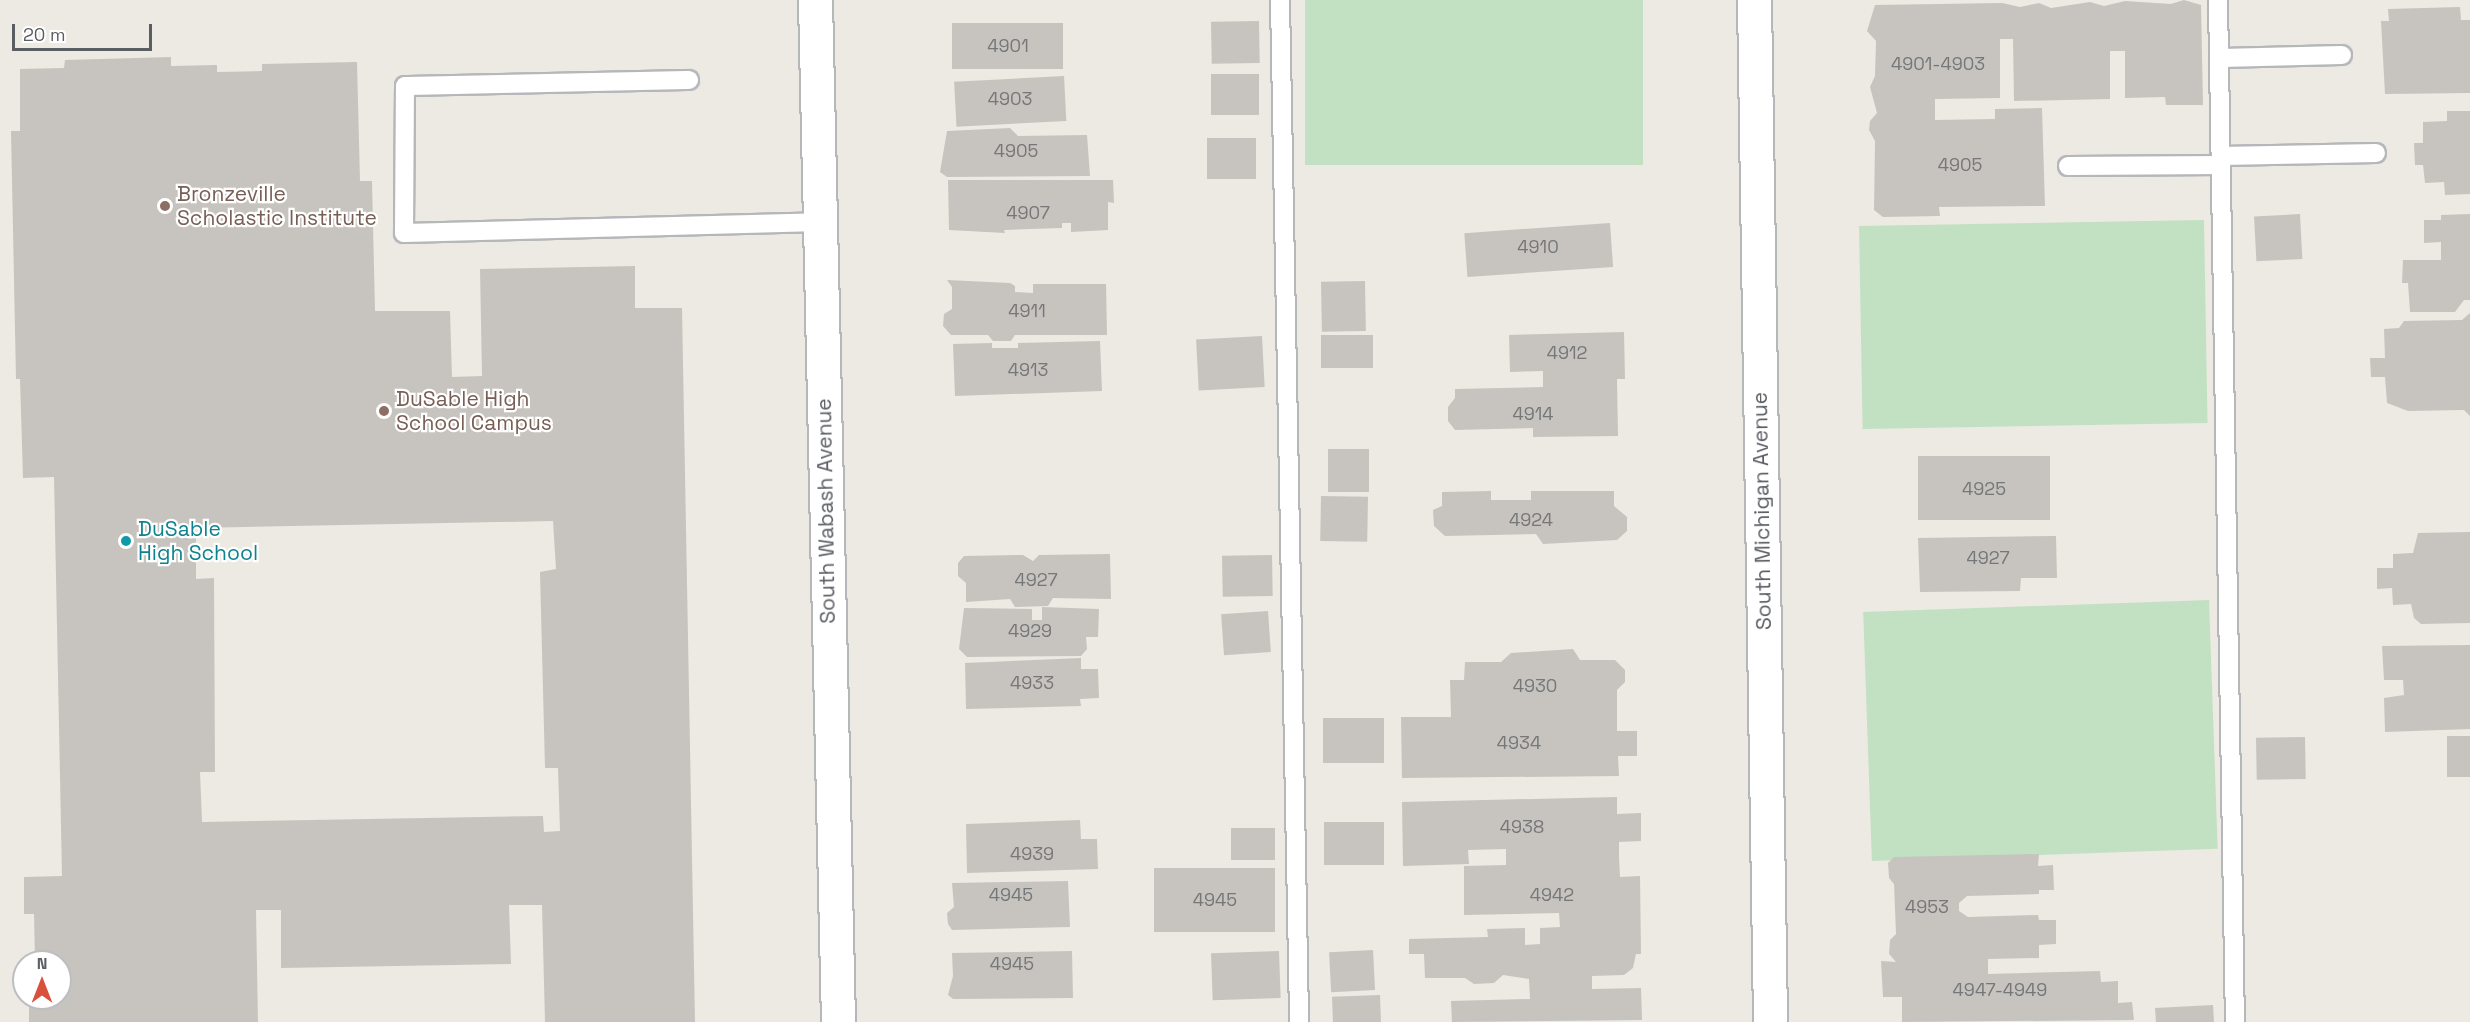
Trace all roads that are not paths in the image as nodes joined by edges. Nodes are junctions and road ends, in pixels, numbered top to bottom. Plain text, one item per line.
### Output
1 (816, 0) edge
2 (1280, 0) edge
3 (1754, 0) edge
4 (2218, 0) edge
5 (2342, 55) dead end
6 (2220, 58) junction
7 (689, 80) dead end
8 (2376, 153) dead end
9 (2221, 160) junction
10 (2068, 166) dead end
11 (820, 222) junction
12 (838, 1022) edge
13 (1299, 1022) edge
14 (1770, 1022) edge
15 (2235, 1022) edge

1 - 11 street, South Wabash Avenue
2 - 13 lane
3 - 14 street, South Michigan Avenue
4 - 6 lane
5 - 6 lane
6 - 9 lane
7 - 11 lane
8 - 9 lane
9 - 10 lane
9 - 15 lane
11 - 12 street, South Wabash Avenue

